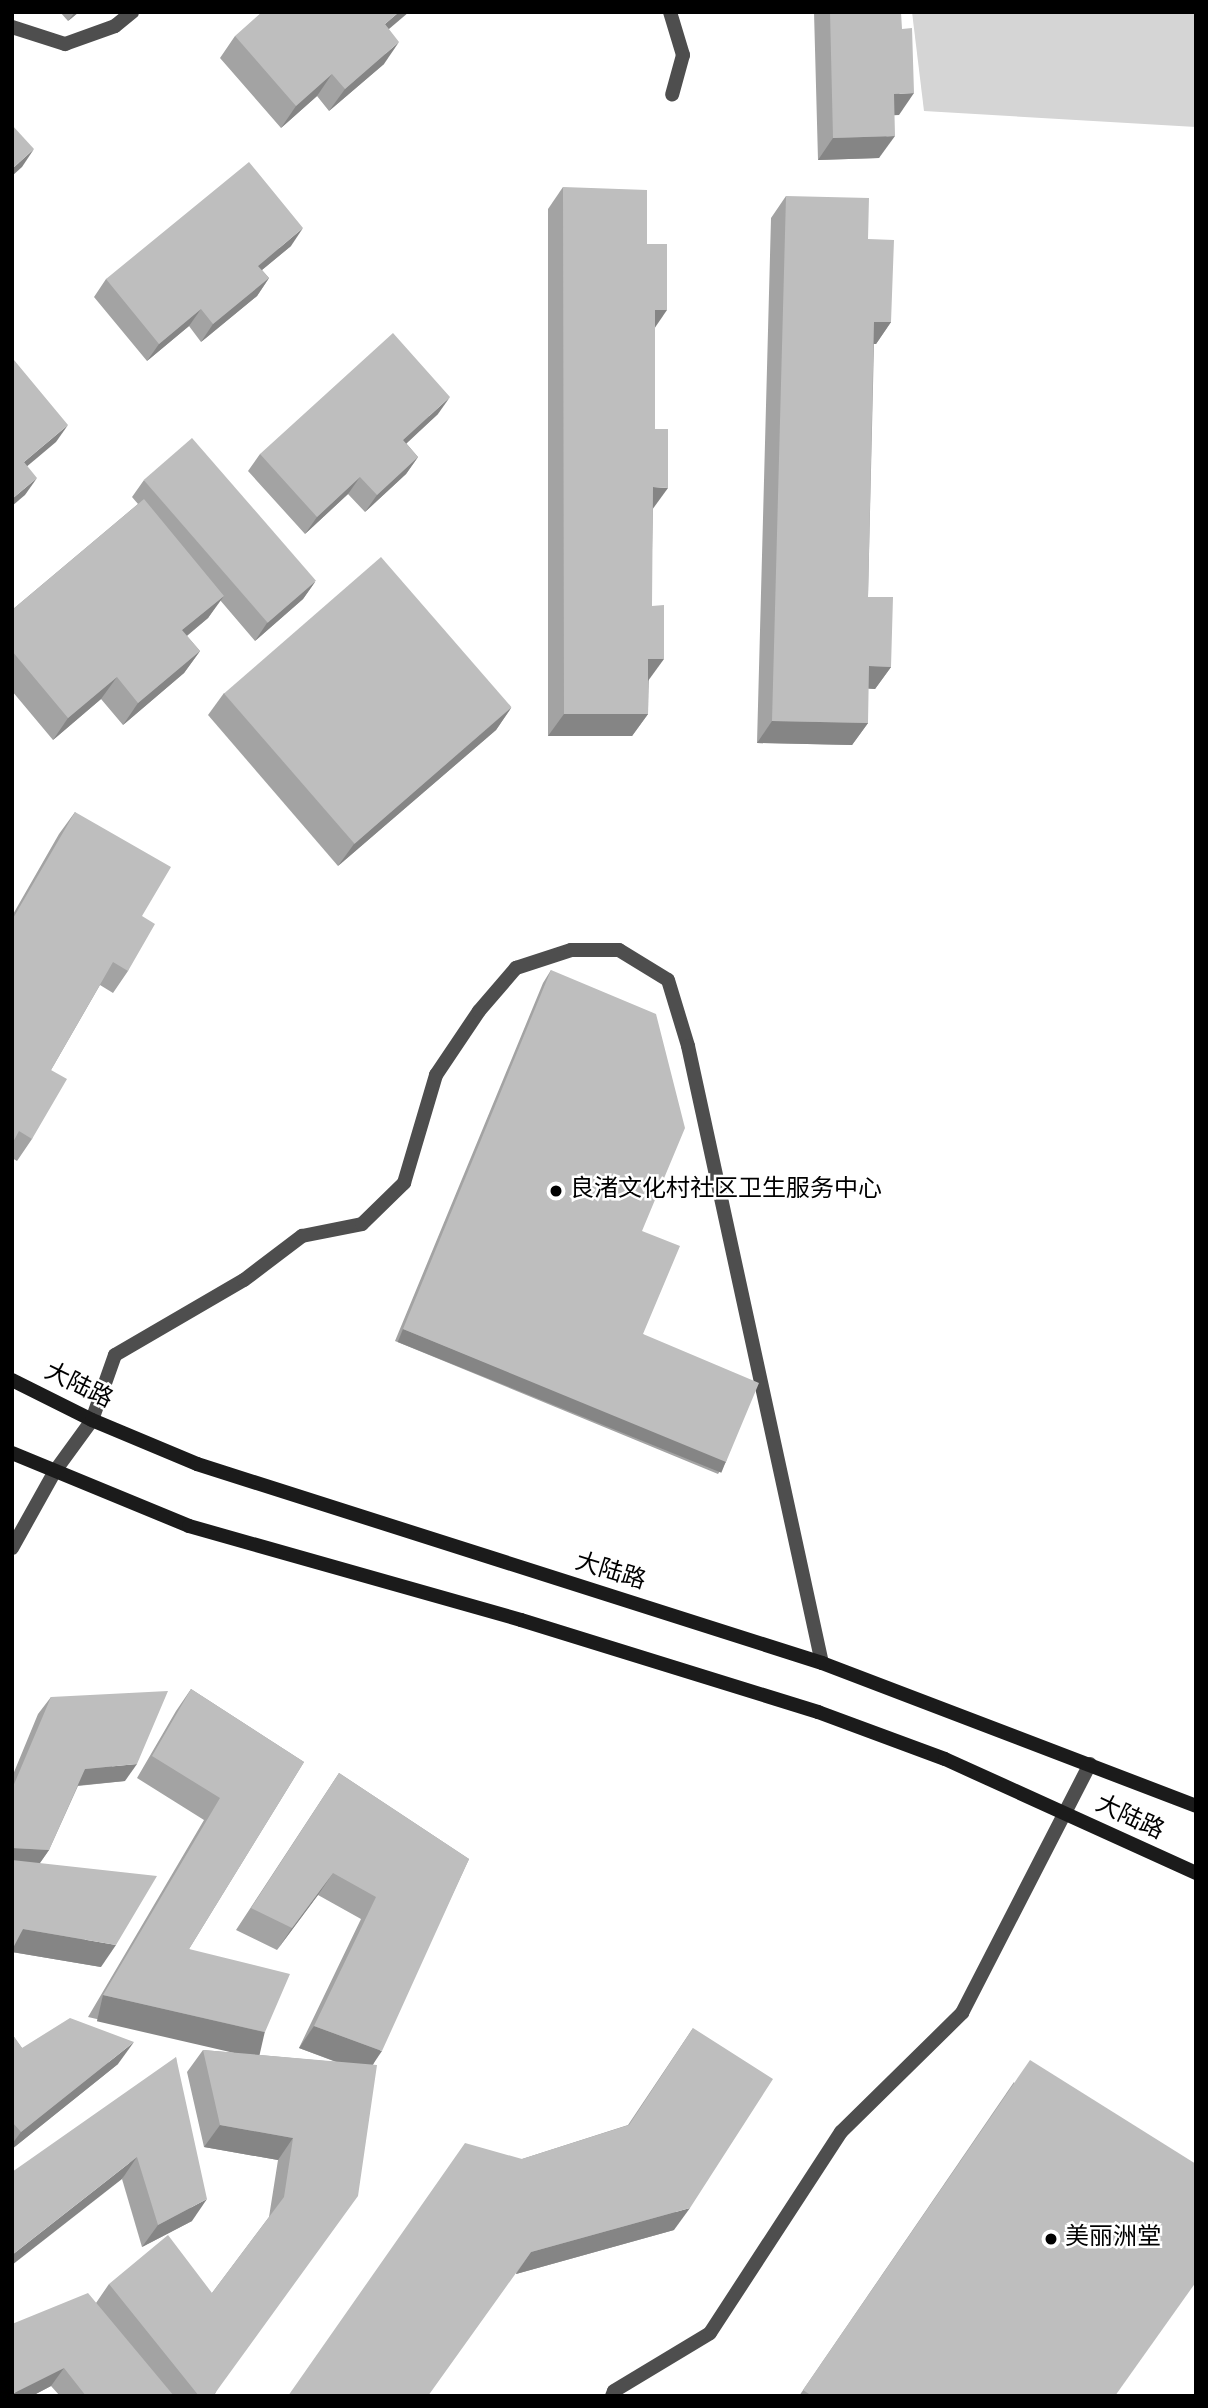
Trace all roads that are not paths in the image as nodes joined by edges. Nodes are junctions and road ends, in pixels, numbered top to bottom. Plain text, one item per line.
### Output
1 (132, 12) edge
2 (670, 12) edge
3 (12, 27) edge
4 (672, 95) dead end
5 (12, 1380) edge
6 (92, 1420) junction
7 (12, 1453) edge
8 (55, 1471) junction
9 (12, 1548) edge
10 (822, 1663) junction
11 (1090, 1764) junction
12 (1196, 1806) edge
13 (1064, 1814) junction
14 (1196, 1872) edge
15 (612, 2396) edge

1 - 3 street
2 - 4 street
5 - 6 main road, 大陆路
6 - 8 street
6 - 10 main road, 大陆路
6 - 10 street
7 - 8 main road, 大陆路
8 - 9 street
8 - 13 main road, 大陆路
10 - 11 main road, 大陆路
11 - 12 main road, 大陆路
11 - 13 street
13 - 14 main road, 大陆路
13 - 15 street

